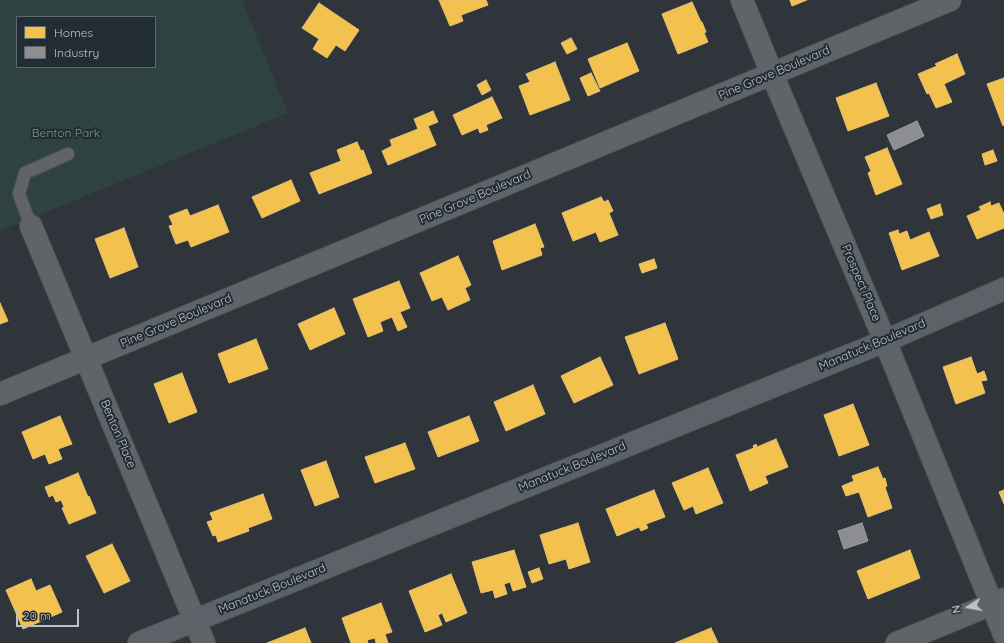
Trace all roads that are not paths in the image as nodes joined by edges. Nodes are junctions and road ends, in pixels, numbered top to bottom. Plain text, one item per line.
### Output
1 (742, 0) edge
2 (950, 0) edge
3 (772, 74) junction
4 (68, 154) dead end
5 (31, 226) joint
6 (1004, 289) edge
7 (885, 341) junction
8 (86, 358) junction
9 (0, 394) edge
10 (998, 601) edge
11 (195, 620) junction
12 (1004, 634) edge
13 (139, 643) edge
14 (204, 643) edge
15 (897, 643) edge

1 - 3 street, Prospect Place
2 - 3 street, Pine Grove Boulevard
3 - 7 street, Prospect Place
3 - 8 street, Pine Grove Boulevard
4 - 5 lane
5 - 8 street, Benton Place
6 - 7 street, Manatuck Boulevard
7 - 10 street, Prospect Place
7 - 11 street, Manatuck Boulevard
8 - 9 street, Pine Grove Boulevard
8 - 11 street, Benton Place
10 - 12 street, Prospect Place
10 - 15 street
11 - 13 street, Manatuck Boulevard
11 - 14 street, Benton Place

